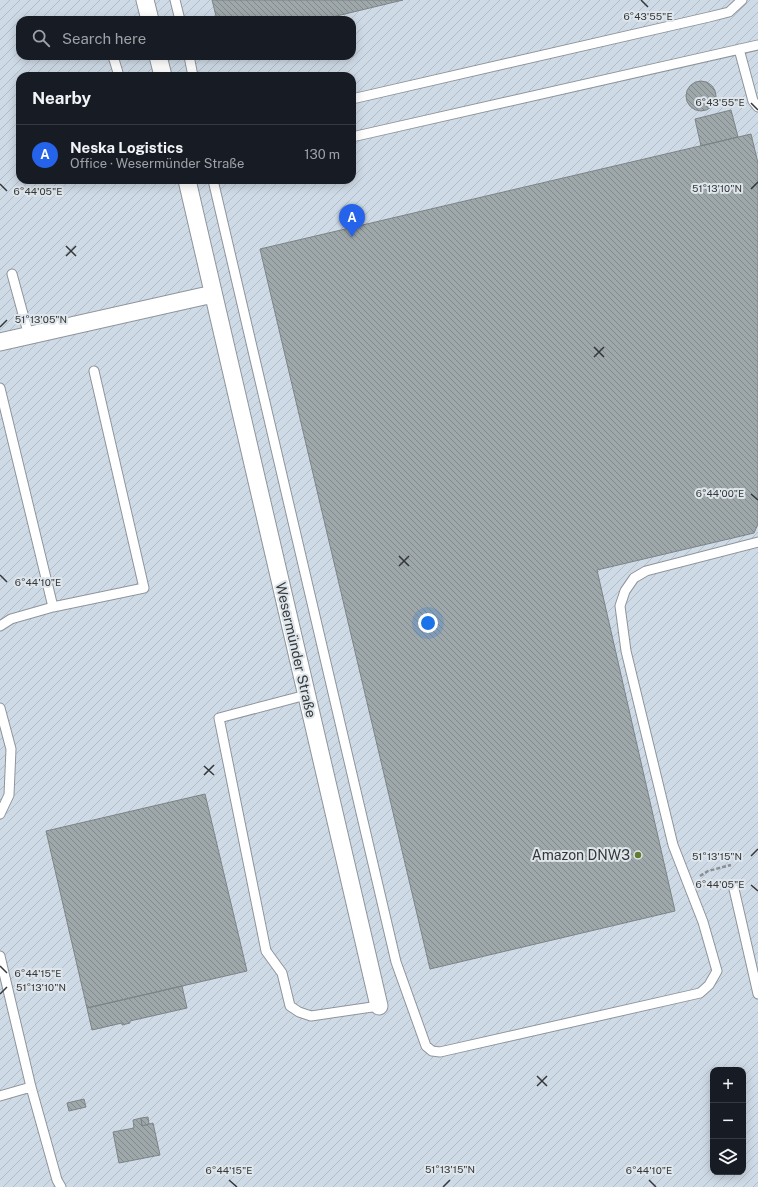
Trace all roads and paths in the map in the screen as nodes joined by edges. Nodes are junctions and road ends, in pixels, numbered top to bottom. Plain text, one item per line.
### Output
1 (145, 0) edge
2 (175, 0) edge
3 (742, 0) edge
4 (149, 16) edge
5 (179, 16) edge
6 (758, 45) edge
7 (739, 49) junction
8 (114, 60) edge
9 (159, 60) edge
10 (190, 60) edge
11 (118, 72) edge
12 (162, 72) edge
13 (192, 72) edge
14 (356, 99) edge
15 (758, 107) edge
16 (356, 136) edge
17 (188, 184) edge
18 (214, 184) edge
19 (12, 274) dead end
20 (213, 294) junction
21 (29, 336) junction
22 (0, 342) edge
23 (94, 371) dead end
24 (0, 388) edge
25 (758, 542) edge
26 (53, 607) junction
27 (0, 626) edge
28 (306, 695) junction
29 (0, 708) edge
30 (0, 814) edge
31 (731, 865) dead end
32 (687, 882) junction
33 (734, 889) dead end
34 (0, 956) edge
35 (758, 994) edge
36 (379, 1006) joint
37 (31, 1087) junction
38 (0, 1096) edge
39 (61, 1187) edge

1 - 4 street
2 - 5 lane
3 - 14 lane
6 - 7 lane
7 - 15 lane
7 - 16 lane
8 - 11 lane
9 - 12 street
10 - 13 lane
17 - 20 street, Wesermünder Straße
18 - 32 lane
19 - 21 lane
20 - 21 street
20 - 28 street, Wesermünder Straße
21 - 22 street
23 - 26 lane
24 - 26 lane
25 - 32 lane
26 - 27 lane
28 - 36 street, Wesermünder Straße
28 - 36 lane
29 - 30 lane
31 - 32 path
33 - 35 lane
34 - 37 lane
37 - 38 lane
37 - 39 lane

